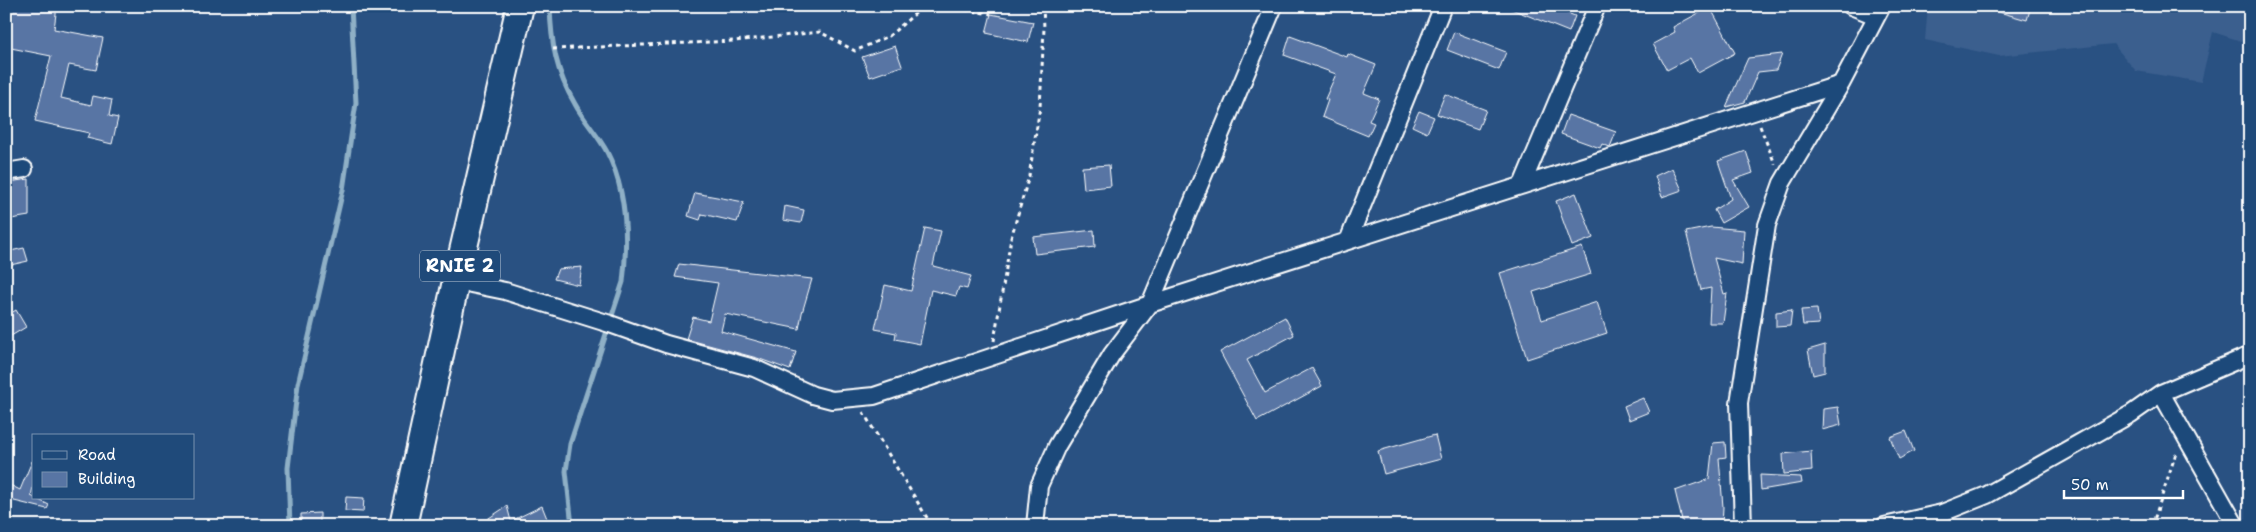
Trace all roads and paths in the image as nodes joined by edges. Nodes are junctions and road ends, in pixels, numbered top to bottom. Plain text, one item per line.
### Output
1 (520, 6) edge
2 (924, 6) edge
3 (941, 6) edge
4 (1042, 6) edge
5 (1274, 6) edge
6 (1443, 6) edge
7 (1597, 6) edge
8 (1851, 6) edge
9 (1879, 11) edge
10 (991, 14) dead end
11 (553, 50) dead end
12 (1841, 84) junction
13 (1754, 111) junction
14 (24, 169) dead end
15 (6, 172) edge
16 (1782, 183) junction
17 (1522, 185) junction
18 (1348, 241) junction
19 (456, 281) junction
20 (1150, 304) junction
21 (2250, 355) edge
22 (992, 356) junction
23 (2161, 393) junction
24 (855, 399) junction
25 (2184, 431) junction
26 (404, 526) edge
27 (932, 526) edge
28 (1035, 526) edge
29 (1742, 526) edge
30 (1884, 526) edge
31 (2152, 526) edge
32 (2236, 526) edge

1 - 19 main road, RNIE 2
2 - 11 path
3 - 10 path
4 - 22 path
5 - 20 street
6 - 18 street
7 - 17 street
8 - 9 street
9 - 12 street
12 - 13 street
12 - 16 street
13 - 16 path
13 - 17 street
14 - 15 street
16 - 29 street
17 - 18 street
18 - 20 street
19 - 24 street
19 - 26 main road, RNIE 2
20 - 22 street
20 - 28 street
21 - 23 street
22 - 24 street
23 - 25 street
23 - 30 street
24 - 27 path
25 - 31 path
25 - 32 street

